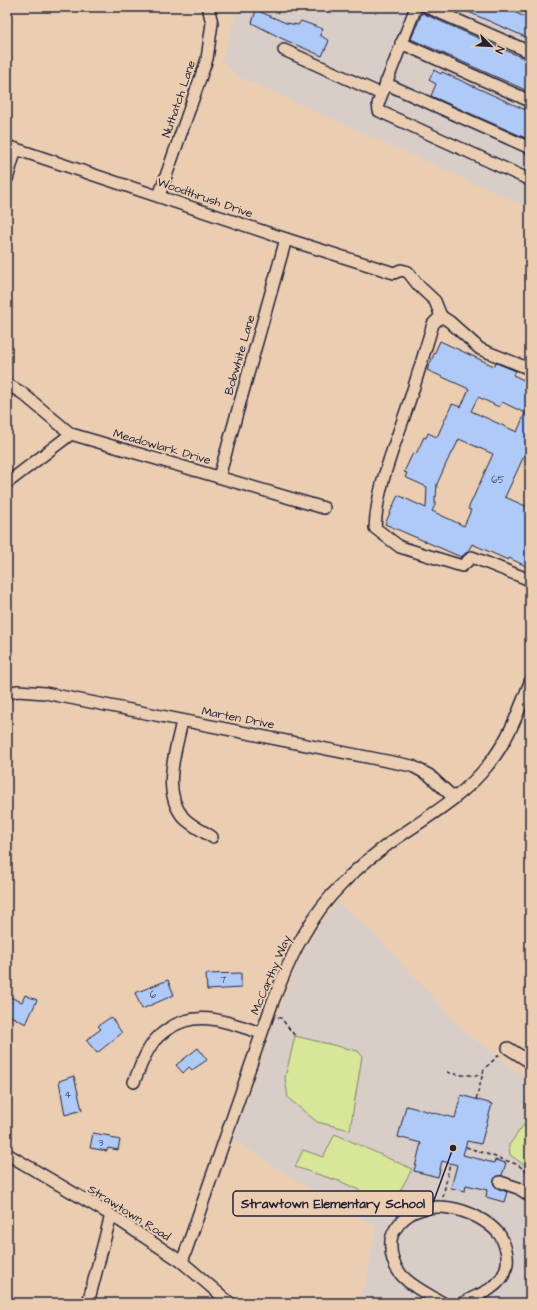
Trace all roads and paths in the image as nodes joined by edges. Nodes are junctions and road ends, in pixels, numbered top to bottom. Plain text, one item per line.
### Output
1 (208, 7) edge
2 (416, 7) edge
3 (427, 7) edge
4 (401, 43) junction
5 (284, 50) dead end
6 (530, 52) edge
7 (386, 82) junction
8 (382, 94) junction
9 (530, 101) edge
10 (11, 147) edge
11 (530, 148) edge
12 (7, 179) edge
13 (530, 180) edge
14 (159, 196) junction
15 (286, 239) junction
16 (441, 316) junction
17 (530, 369) edge
18 (7, 384) edge
19 (72, 434) junction
20 (219, 477) junction
21 (7, 483) edge
22 (324, 508) dead end
23 (530, 580) edge
24 (530, 682) edge
25 (7, 694) edge
26 (182, 721) junction
27 (454, 798) junction
28 (212, 836) dead end
29 (268, 1014) junction
30 (261, 1033) junction
31 (295, 1036) dead end
32 (508, 1048) joint
33 (530, 1062) edge
34 (446, 1072) dead end
35 (482, 1074) junction
36 (134, 1082) dead end
37 (476, 1100) dead end
38 (466, 1147) dead end
39 (7, 1154) edge
40 (450, 1163) dead end
41 (530, 1173) edge
42 (500, 1182) dead end
43 (530, 1196) edge
44 (441, 1207) junction
45 (111, 1215) junction
46 (182, 1262) junction
47 (88, 1303) edge
48 (230, 1303) edge
49 (443, 1303) edge
50 (463, 1303) edge

1 - 14 street, Nuthatch Lane
2 - 4 street
3 - 6 street
4 - 7 street
4 - 9 street
5 - 8 street
7 - 8 street
7 - 11 street
8 - 13 street
10 - 12 street
10 - 14 street, Woodthrush Drive
14 - 15 street, Woodthrush Drive
15 - 16 street, Woodthrush Drive
15 - 20 street, Bobwhite Lane
16 - 17 street
16 - 23 street
18 - 19 street, Meadowlark Drive
19 - 20 street, Meadowlark Drive
19 - 21 street
20 - 22 street, Meadowlark Drive
24 - 27 street, McCarthy Way
25 - 26 street, Marten Drive
26 - 27 street, Marten Drive
26 - 28 street
27 - 29 street, McCarthy Way
29 - 30 street, McCarthy Way
29 - 31 path
30 - 36 street
30 - 46 street, McCarthy Way
32 - 33 street
32 - 35 path
34 - 35 path
35 - 37 path
38 - 41 path
39 - 45 street, Strawtown Road
40 - 44 path
42 - 43 street
44 - 49 street
44 - 50 street
45 - 46 street, Strawtown Road
45 - 47 street
46 - 48 street, Strawtown Road

